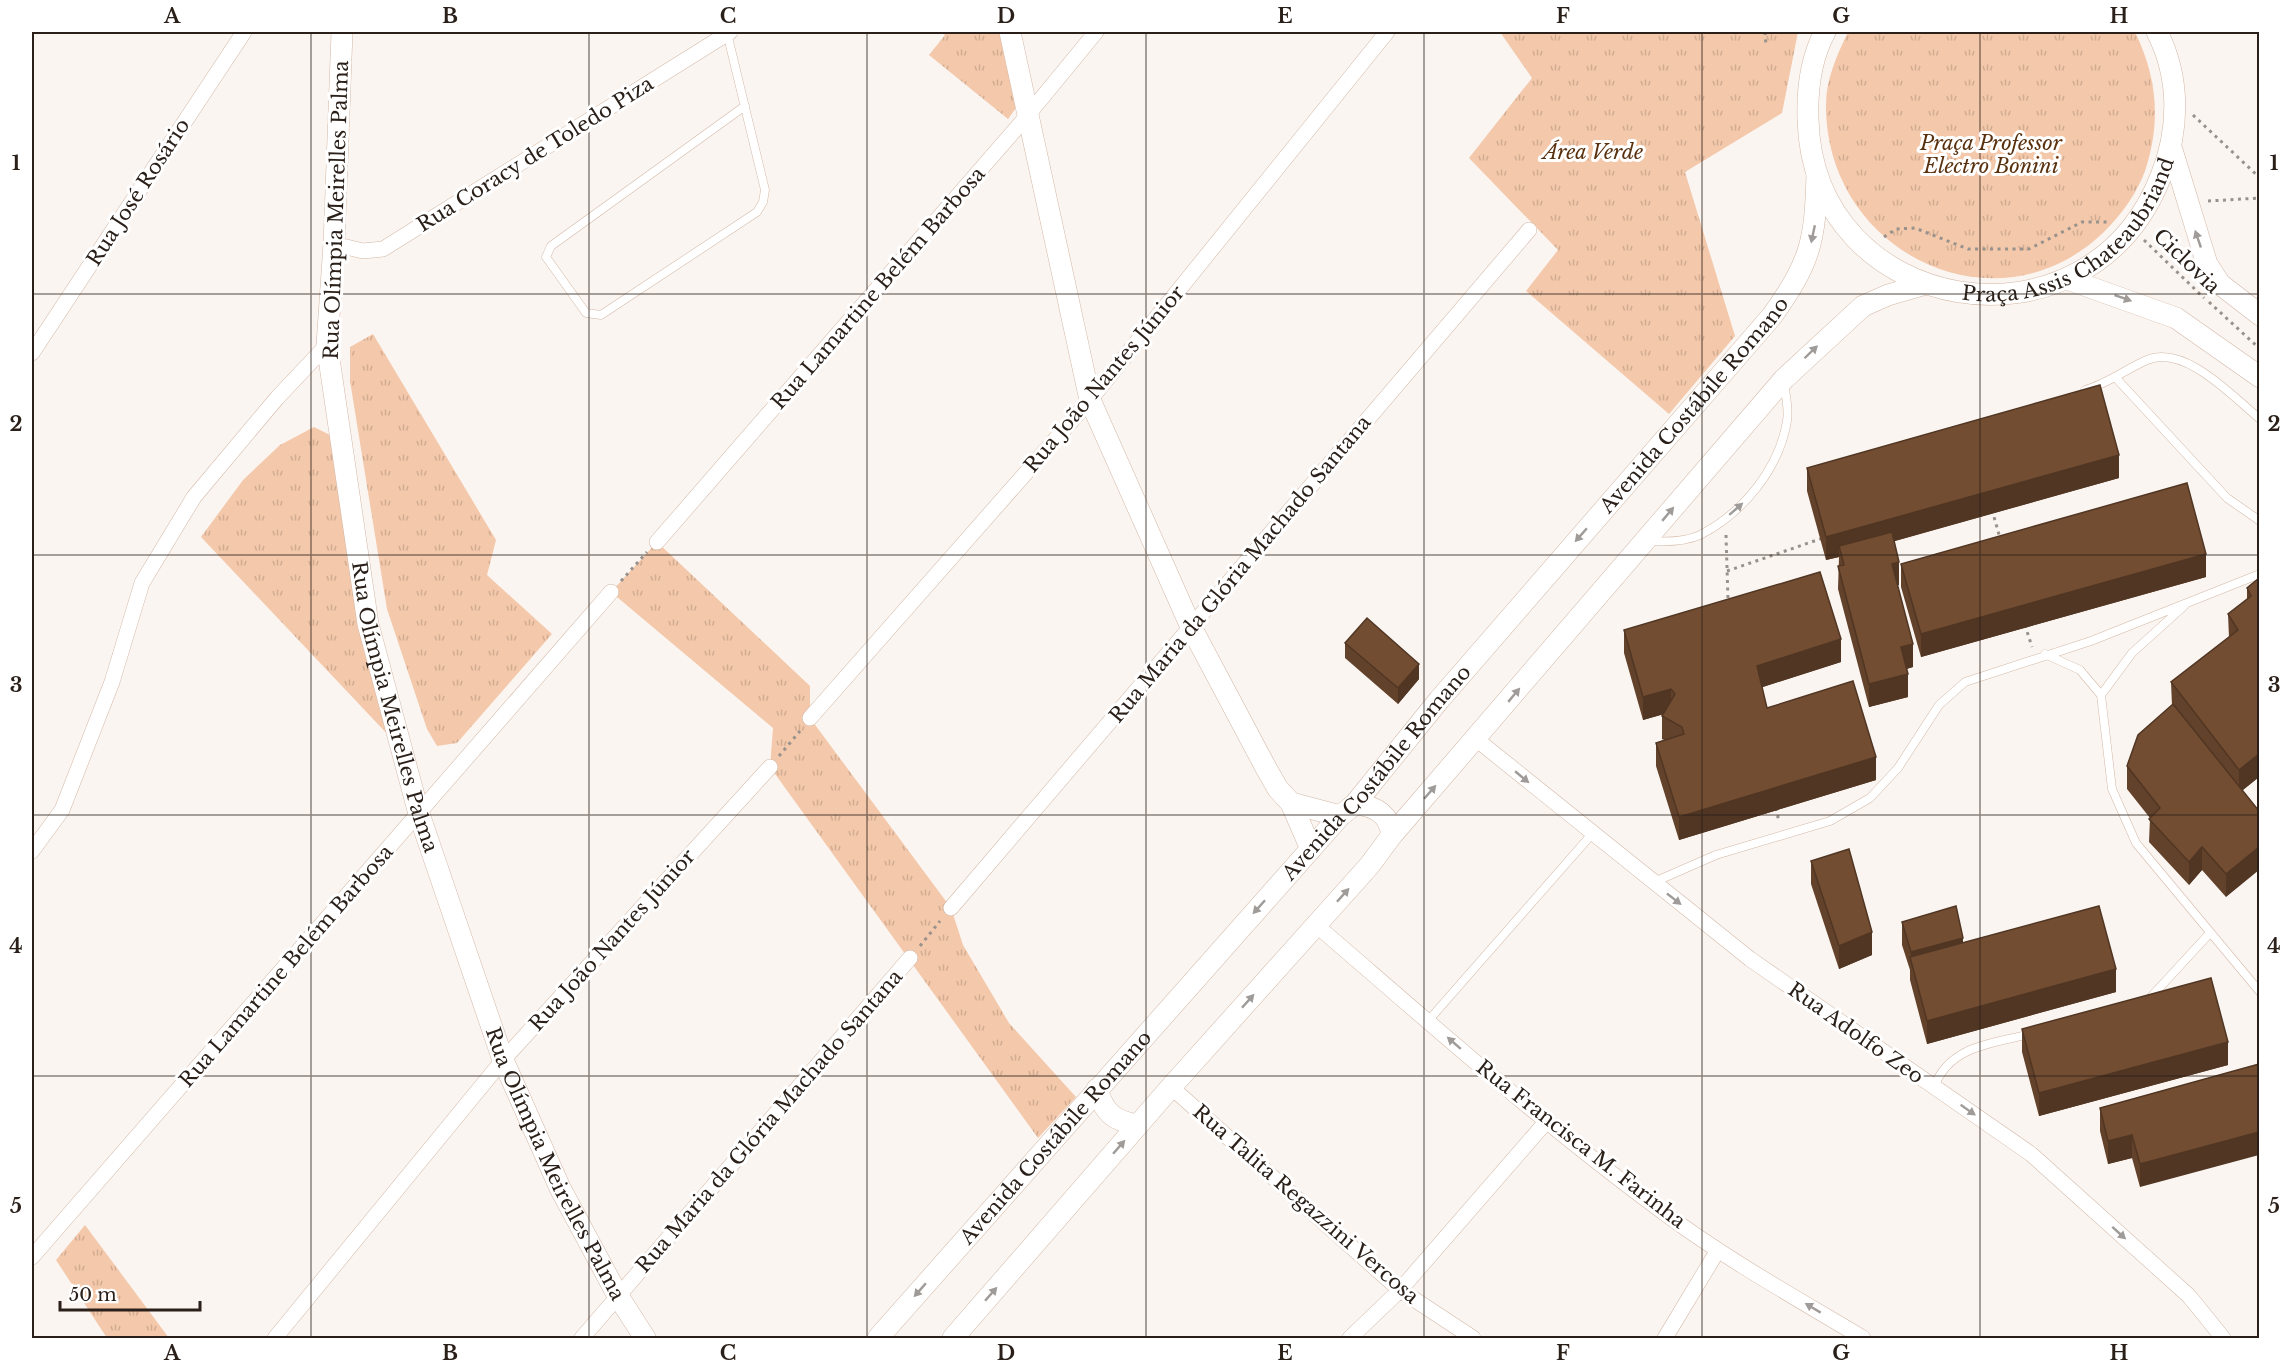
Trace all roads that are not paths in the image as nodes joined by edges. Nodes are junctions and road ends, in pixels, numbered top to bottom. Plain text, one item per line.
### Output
1 (244, 32) edge
2 (342, 32) edge
3 (729, 32) edge
4 (1010, 32) edge
5 (1096, 32) edge
6 (1387, 32) edge
7 (2157, 32) edge
8 (1821, 35) edge
9 (745, 106) junction
10 (1027, 116) junction
11 (2172, 150) junction
12 (1817, 175) junction
13 (1529, 230) dead end
14 (334, 244) junction
15 (2067, 279) junction
16 (1926, 284) junction
17 (2259, 315) edge
18 (327, 345) junction
19 (32, 353) edge
20 (2115, 376) junction
21 (2259, 377) edge
22 (1784, 379) junction
23 (2081, 391) edge
24 (1090, 400) junction
25 (2259, 419) edge
26 (2259, 521) edge
27 (1645, 541) junction
28 (657, 542) road end
29 (2259, 574) edge
30 (611, 592) road end
31 (2188, 601) junction
32 (1191, 627) junction
33 (2045, 654) junction
34 (2101, 695) junction
35 (810, 718) road end
36 (1476, 739) junction
37 (770, 768) road end
38 (1291, 803) junction
39 (1348, 810) junction
40 (419, 814) junction
41 (1592, 834) junction
42 (1392, 835) junction
43 (1311, 849) junction
44 (32, 851) edge
45 (1653, 882) junction
46 (951, 908) road end
47 (1316, 925) junction
48 (2210, 933) junction
49 (910, 958) road end
50 (2259, 992) edge
51 (2141, 1001) edge
52 (1428, 1021) junction
53 (2041, 1031) edge
54 (503, 1060) junction
55 (1171, 1087) junction
56 (1934, 1087) junction
57 (1097, 1089) junction
58 (1546, 1122) junction
59 (1138, 1125) junction
60 (1718, 1250) junction
61 (32, 1257) edge
62 (1400, 1290) junction
63 (618, 1296) junction
64 (275, 1338) edge
65 (582, 1338) edge
66 (645, 1338) edge
67 (878, 1338) edge
68 (953, 1338) edge
69 (1350, 1338) edge
70 (1473, 1338) edge
71 (1665, 1338) edge
72 (1863, 1338) edge
73 (2223, 1338) edge

1 - 19 street, Rua José Rosário
2 - 14 main road, Rua Olímpia Meirelles Palma
3 - 9 lane
3 - 14 street, Rua Coracy de Toledo Piza
4 - 10 main road
5 - 10 street, Rua Lamartine Belém Barbosa
6 - 24 street, Rua João Nantes Júnior
7 - 11 main road, Praça Assis Chateaubriand
8 - 12 main road, Praça Assis Chateaubriand
9 - 9 lane
10 - 24 main road
10 - 28 street, Rua Lamartine Belém Barbosa
11 - 15 main road, Praça Assis Chateaubriand
17 -> 11 main road
12 - 16 main road, Praça Assis Chateaubriand
12 -> 39 main road, Avenida Costábile Romano
13 - 32 street, Rua Maria da Glória Machado Santana
14 - 18 main road, Rua Olímpia Meirelles Palma
15 - 16 main road, Praça Assis Chateaubriand
15 -> 21 main road
22 -> 16 main road
18 - 40 main road, Rua Olímpia Meirelles Palma
18 - 44 street
20 - 23 lane
20 - 25 lane
20 - 26 lane
27 -> 22 main road
27 -> 22 lane
24 - 32 main road
24 - 35 street, Rua João Nantes Júnior
36 -> 27 main road
29 - 31 lane
30 - 40 street, Rua Lamartine Belém Barbosa
31 - 33 lane
31 - 34 lane
32 - 38 main road
32 - 46 street, Rua Maria da Glória Machado Santana
33 - 34 lane
33 - 45 lane
34 - 48 lane
36 -> 41 street, Rua Adolfo Zeo
42 -> 36 main road
37 - 54 street, Rua João Nantes Júnior
38 - 39 main road
38 - 43 main road
39 - 42 main road
39 - 43 main road, Avenida Costábile Romano
40 - 54 main road, Rua Olímpia Meirelles Palma
40 - 61 street, Rua Lamartine Belém Barbosa
41 - 45 street, Rua Adolfo Zeo
41 - 52 lane
47 -> 42 main road
43 -> 57 main road, Avenida Costábile Romano
45 -> 56 street, Rua Adolfo Zeo
47 - 52 street, Rua Francisca M. Farinha
55 -> 47 main road
48 - 50 lane
48 - 51 lane
49 - 63 street, Rua Maria da Glória Machado Santana
58 -> 52 street, Rua Francisca M. Farinha
53 - 56 lane
54 - 63 main road, Rua Olímpia Meirelles Palma
54 - 64 street, Rua João Nantes Júnior
55 - 59 main road
55 - 62 street, Rua Talita Regazzini Vercosa
56 -> 73 street, Rua Adolfo Zeo
57 - 59 main road
57 -> 67 main road, Avenida Costábile Romano
58 - 60 street, Rua Francisca M. Farinha
58 - 62 street
68 -> 59 main road
60 - 71 street
72 -> 60 street, Rua Francisca M. Farinha
62 - 69 street
62 - 70 street, Rua Talita Regazzini Vercosa
63 - 65 street, Rua Maria da Glória Machado Santana
63 - 66 main road, Rua Olímpia Meirelles Palma

